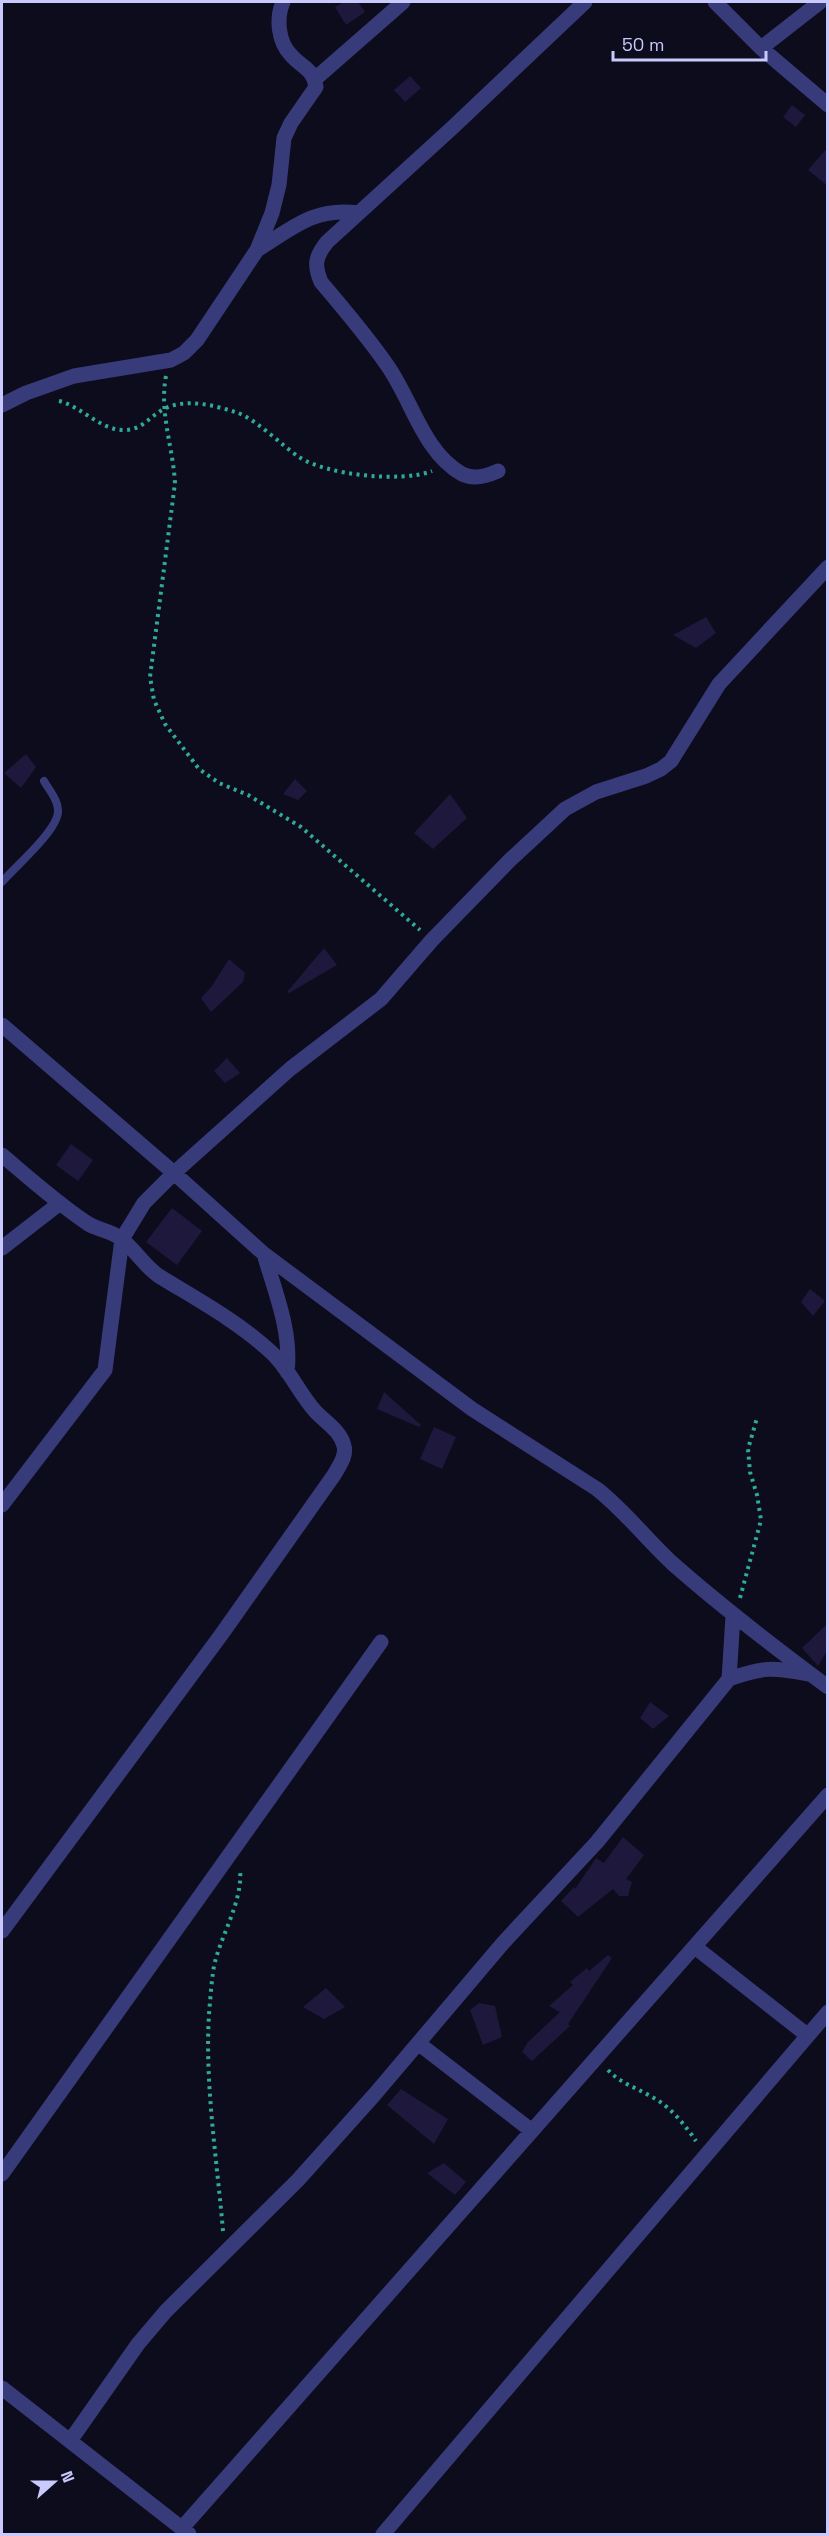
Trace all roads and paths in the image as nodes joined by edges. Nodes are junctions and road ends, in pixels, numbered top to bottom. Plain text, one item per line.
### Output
1 (283, 2) edge
2 (403, 2) edge
3 (585, 2) edge
4 (715, 2) edge
5 (820, 2) edge
6 (761, 48) junction
7 (315, 79) junction
8 (828, 105) edge
9 (358, 213) junction
10 (257, 250) junction
11 (171, 360) junction
12 (56, 400) dead end
13 (2, 405) edge
14 (164, 409) junction
15 (449, 464) junction
16 (498, 471) dead end
17 (828, 567) edge
18 (44, 781) dead end
19 (2, 882) edge
20 (432, 940) junction
21 (2, 1025) edge
22 (2, 1155) edge
23 (174, 1173) junction
24 (60, 1203) junction
25 (122, 1239) junction
26 (2, 1248) edge
27 (264, 1254) junction
28 (287, 1372) junction
29 (757, 1418) dead end
30 (2, 1505) edge
31 (733, 1616) junction
32 (381, 1642) dead end
33 (811, 1675) junction
34 (729, 1679) junction
35 (828, 1687) edge
36 (828, 1795) edge
37 (238, 1844) junction
38 (2, 1932) edge
39 (695, 1947) junction
40 (828, 2012) edge
41 (807, 2035) junction
42 (418, 2043) junction
43 (597, 2058) junction
44 (532, 2131) junction
45 (705, 2155) junction
46 (2, 2174) edge
47 (224, 2251) junction
48 (2, 2388) edge
49 (70, 2441) junction
50 (185, 2531) edge
51 (383, 2535) edge

1 - 7 street
2 - 7 street
3 - 9 street
4 - 6 street
5 - 6 street
6 - 8 street
7 - 10 street
9 - 10 street
9 - 15 street
10 - 11 street
11 - 13 street
11 - 14 path
12 - 14 path
14 - 15 path
14 - 20 path
15 - 16 street
17 - 20 street
18 - 19 lane
20 - 23 street
21 - 23 street
22 - 24 street
23 - 25 street
23 - 27 street
24 - 25 street
24 - 26 street
25 - 28 street
25 - 30 street
27 - 28 street
27 - 31 street
28 - 38 street
29 - 31 path
31 - 33 street
31 - 34 street
32 - 37 street
33 - 34 street
33 - 35 street
34 - 42 street
36 - 39 street
37 - 46 street
37 - 47 path
39 - 41 street
39 - 43 street
40 - 41 street
41 - 45 street
42 - 44 street
42 - 47 street
43 - 44 street
43 - 45 path
44 - 50 street
45 - 51 street
47 - 49 street
48 - 49 street
49 - 50 street

